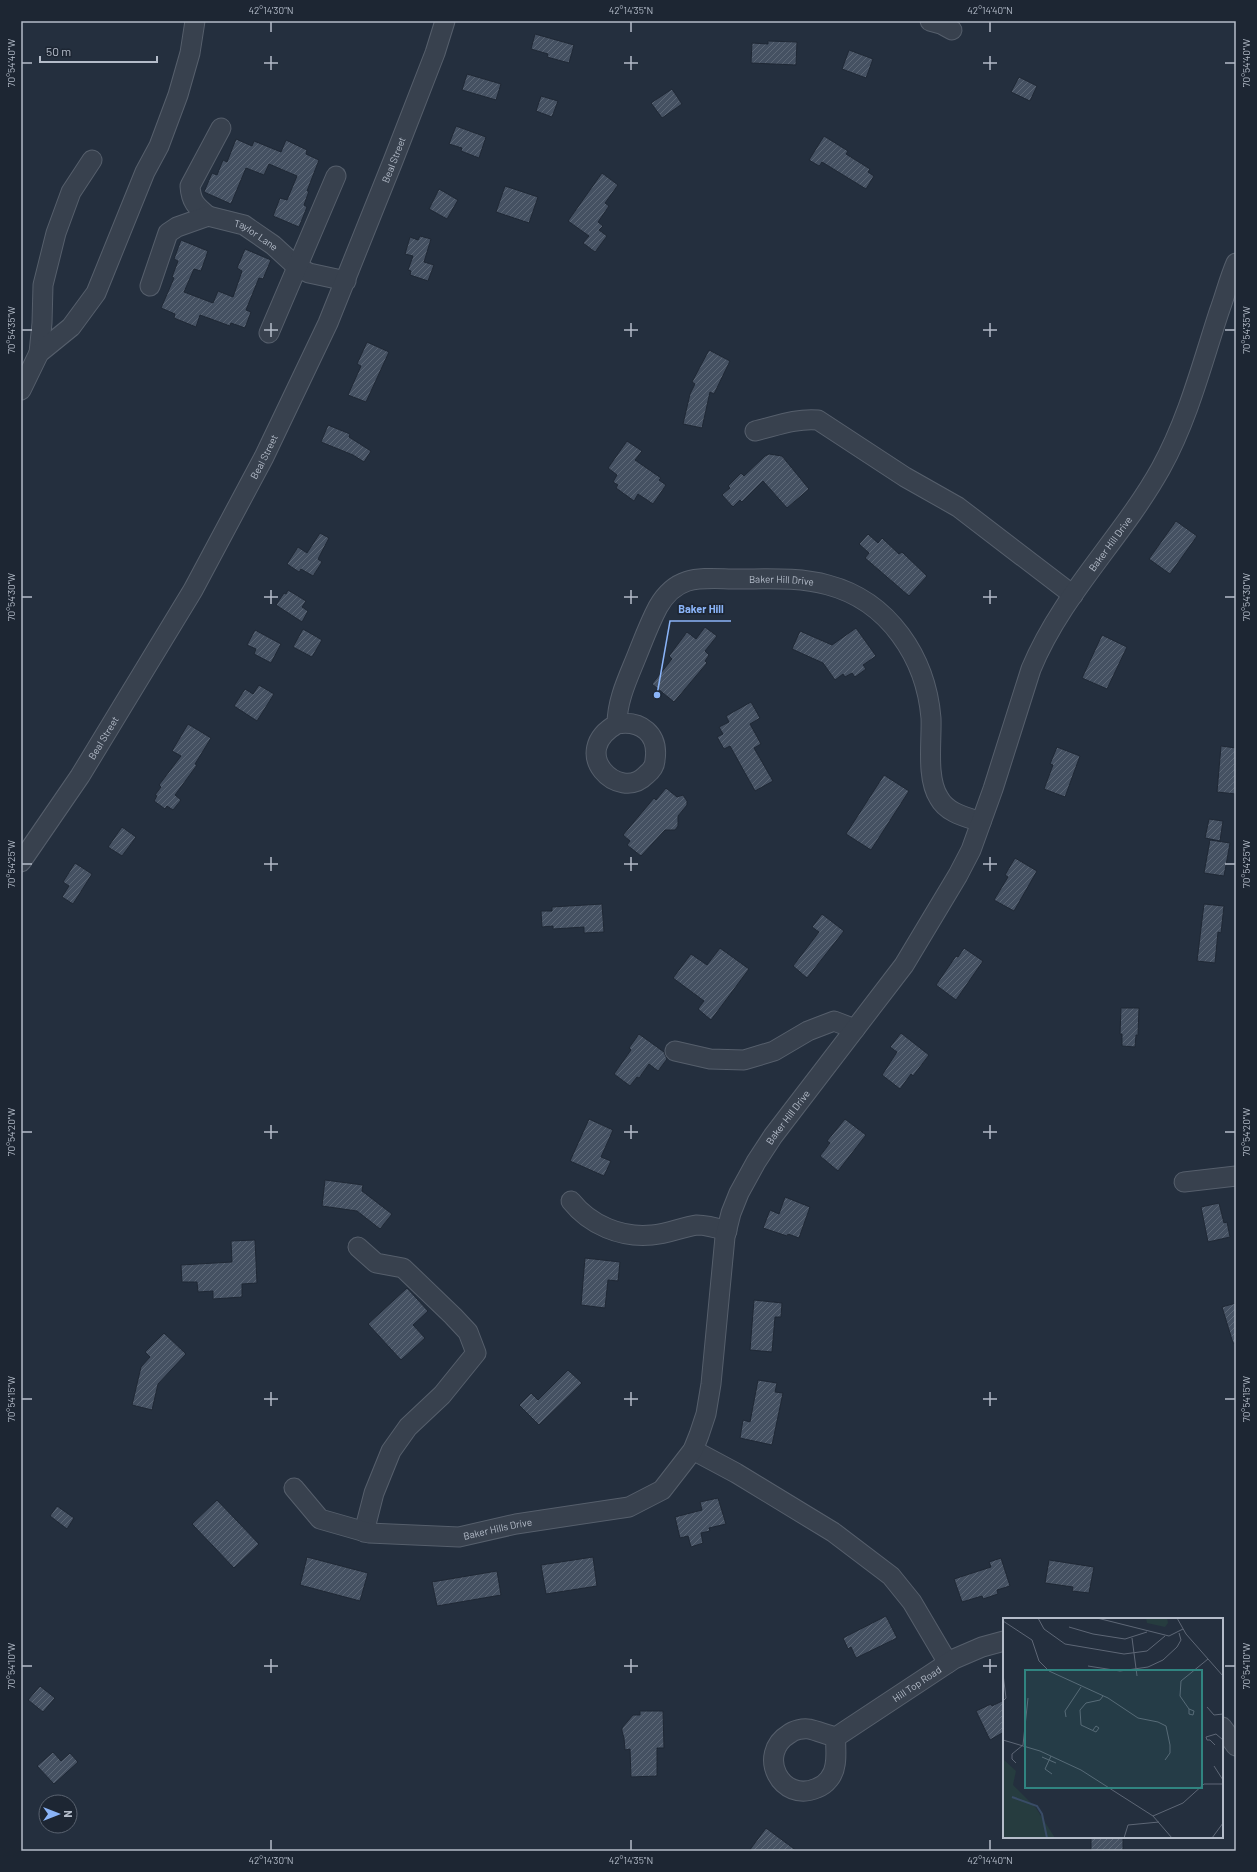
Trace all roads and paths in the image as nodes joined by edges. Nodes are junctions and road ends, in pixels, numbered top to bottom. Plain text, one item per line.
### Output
1 (195, 21) edge
2 (445, 21) edge
3 (930, 21) edge
4 (952, 30) dead end
5 (221, 128) dead end
6 (92, 160) dead end
7 (336, 176) dead end
8 (208, 216) junction
9 (1236, 263) edge
10 (297, 267) junction
11 (346, 281) junction
12 (150, 286) dead end
13 (269, 333) dead end
14 (38, 353) junction
15 (21, 390) edge
16 (755, 431) dead end
17 (1073, 595) junction
18 (616, 724) dead end
19 (981, 822) junction
20 (21, 862) edge
21 (855, 1028) junction
22 (674, 1051) dead end
23 (1236, 1176) edge
24 (1184, 1182) dead end
25 (571, 1201) dead end
26 (727, 1231) junction
27 (358, 1247) dead end
28 (693, 1450) junction
29 (294, 1488) dead end
30 (364, 1532) junction
31 (1003, 1641) edge
32 (948, 1663) junction
33 (1223, 1728) edge
34 (836, 1737) dead end
35 (1236, 1746) edge

1 - 14 street
2 - 11 street, Beal Street
3 - 4 street
5 - 8 street
6 - 14 street
7 - 10 street
8 - 10 street, Taylor Lane
8 - 12 street
9 - 17 street, Baker Hill Drive
10 - 11 street, Taylor Lane
10 - 13 street
11 - 20 street, Beal Street
14 - 15 street
16 - 17 street
17 - 19 street, Baker Hill Drive
18 - 19 street, Baker Hill Drive
19 - 21 street, Baker Hill Drive
21 - 22 street
21 - 26 street, Baker Hill Drive
23 - 24 street
25 - 26 street
26 - 28 street, Baker Hill Drive
27 - 30 street
28 - 30 street, Baker Hills Drive
28 - 32 street
29 - 30 street, Baker Hills Drive
31 - 32 street, Hill Top Road
32 - 34 street, Hill Top Road
33 - 35 street

